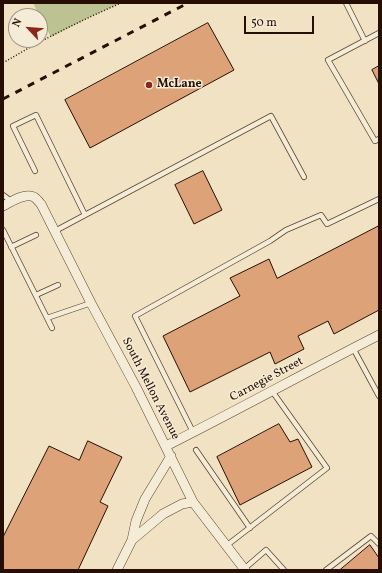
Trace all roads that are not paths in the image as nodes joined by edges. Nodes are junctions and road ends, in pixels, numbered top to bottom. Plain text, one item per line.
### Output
1 (346, 3) edge
2 (379, 33) edge
3 (365, 41) junction
4 (379, 139) edge
5 (35, 171) dead end
6 (304, 177) dead end
7 (3, 195) edge
8 (379, 199) edge
9 (12, 201) junction
10 (3, 206) edge
11 (84, 215) junction
12 (3, 230) edge
13 (55, 231) junction
14 (36, 235) dead end
15 (12, 247) junction
16 (58, 285) dead end
17 (36, 295) junction
18 (91, 303) junction
19 (47, 318) junction
20 (52, 328) dead end
21 (379, 335) edge
22 (353, 348) junction
23 (272, 391) junction
24 (379, 396) edge
25 (193, 432) junction
26 (166, 446) junction
27 (196, 450) dead end
28 (171, 456) junction
29 (193, 502) junction
30 (250, 528) junction
31 (132, 540) junction
32 (379, 544) edge
33 (226, 546) junction
34 (117, 570) edge
35 (244, 570) edge
36 (284, 570) edge
37 (326, 570) edge

1 - 3 lane
2 - 3 lane
3 - 4 lane
5 - 11 lane
6 - 11 lane
7 - 9 lane
8 - 25 lane
9 - 10 street
9 - 13 street, South Mellon Avenue
11 - 13 lane
12 - 15 lane
13 - 18 street, South Mellon Avenue
14 - 15 lane
15 - 17 lane
16 - 17 lane
17 - 19 lane
18 - 19 lane
18 - 26 street, South Mellon Avenue
19 - 20 lane
21 - 22 street, Carnegie Street
22 - 23 street, Carnegie Street
22 - 24 lane
23 - 25 street, Carnegie Street
23 - 30 lane
25 - 26 street, Carnegie Street
26 - 28 street, South Mellon Avenue
27 - 30 lane
28 - 29 street, South Mellon Avenue
28 - 31 street
29 - 31 street
29 - 33 street, South Mellon Avenue
30 - 33 lane
31 - 34 street
32 - 37 lane
33 - 35 street, South Mellon Avenue
35 - 36 lane

